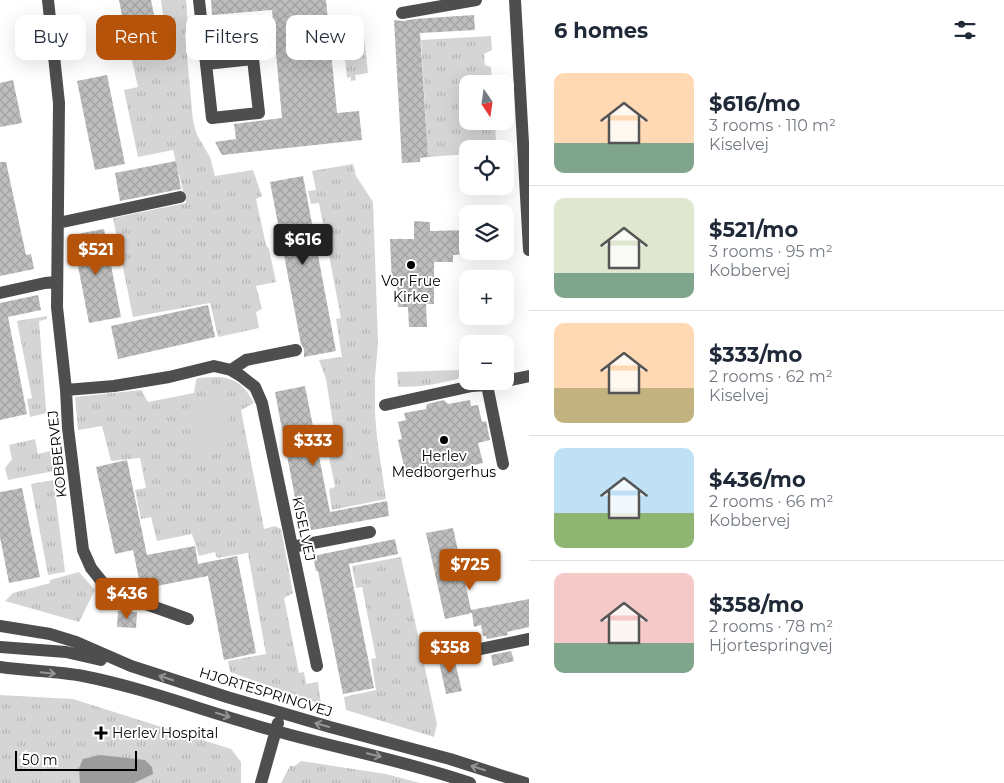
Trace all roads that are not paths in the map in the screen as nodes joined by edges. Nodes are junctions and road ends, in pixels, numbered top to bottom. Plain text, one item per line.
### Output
1 (48, 0) edge
2 (199, 0) edge
3 (476, 0) edge
4 (515, 0) edge
5 (402, 13) dead end
6 (206, 64) junction
7 (180, 197) dead end
8 (58, 223) junction
9 (529, 250) edge
10 (57, 282) junction
11 (0, 294) edge
12 (296, 350) dead end
13 (231, 370) junction
14 (529, 376) edge
15 (514, 379) edge
16 (459, 389) edge
17 (66, 390) junction
18 (488, 390) edge
19 (385, 405) dead end
20 (503, 464) dead end
21 (370, 532) dead end
22 (292, 547) junction
23 (188, 619) dead end
24 (0, 626) edge
25 (529, 639) edge
26 (0, 647) edge
27 (466, 652) dead end
28 (131, 666) junction
29 (317, 666) dead end
30 (0, 667) edge
31 (281, 713) junction
32 (276, 731) junction
33 (450, 759) junction
34 (450, 779) edge
35 (261, 783) edge
36 (470, 783) edge
37 (525, 783) edge

1 - 8 street, KOBBERVEJ
2 - 6 street
3 - 5 street
4 - 9 street
6 - 6 street
7 - 8 street
8 - 10 street, KOBBERVEJ
10 - 11 street
10 - 17 street, KOBBERVEJ
12 - 13 street
13 - 17 street
13 - 22 street, KISELVEJ
14 - 15 street
16 - 19 street
17 - 23 street, KOBBERVEJ
18 - 20 street
21 - 22 street
22 - 29 street, KISELVEJ
24 - 28 street, HJORTESPRINGVEJ
25 - 27 street
26 - 28 street
31 -> 28 street, HJORTESPRINGVEJ
30 -> 32 street
31 - 32 street
33 -> 31 street, HJORTESPRINGVEJ
32 -> 34 street
32 - 35 street
33 - 34 street
37 -> 33 street, HJORTESPRINGVEJ
34 - 36 street

